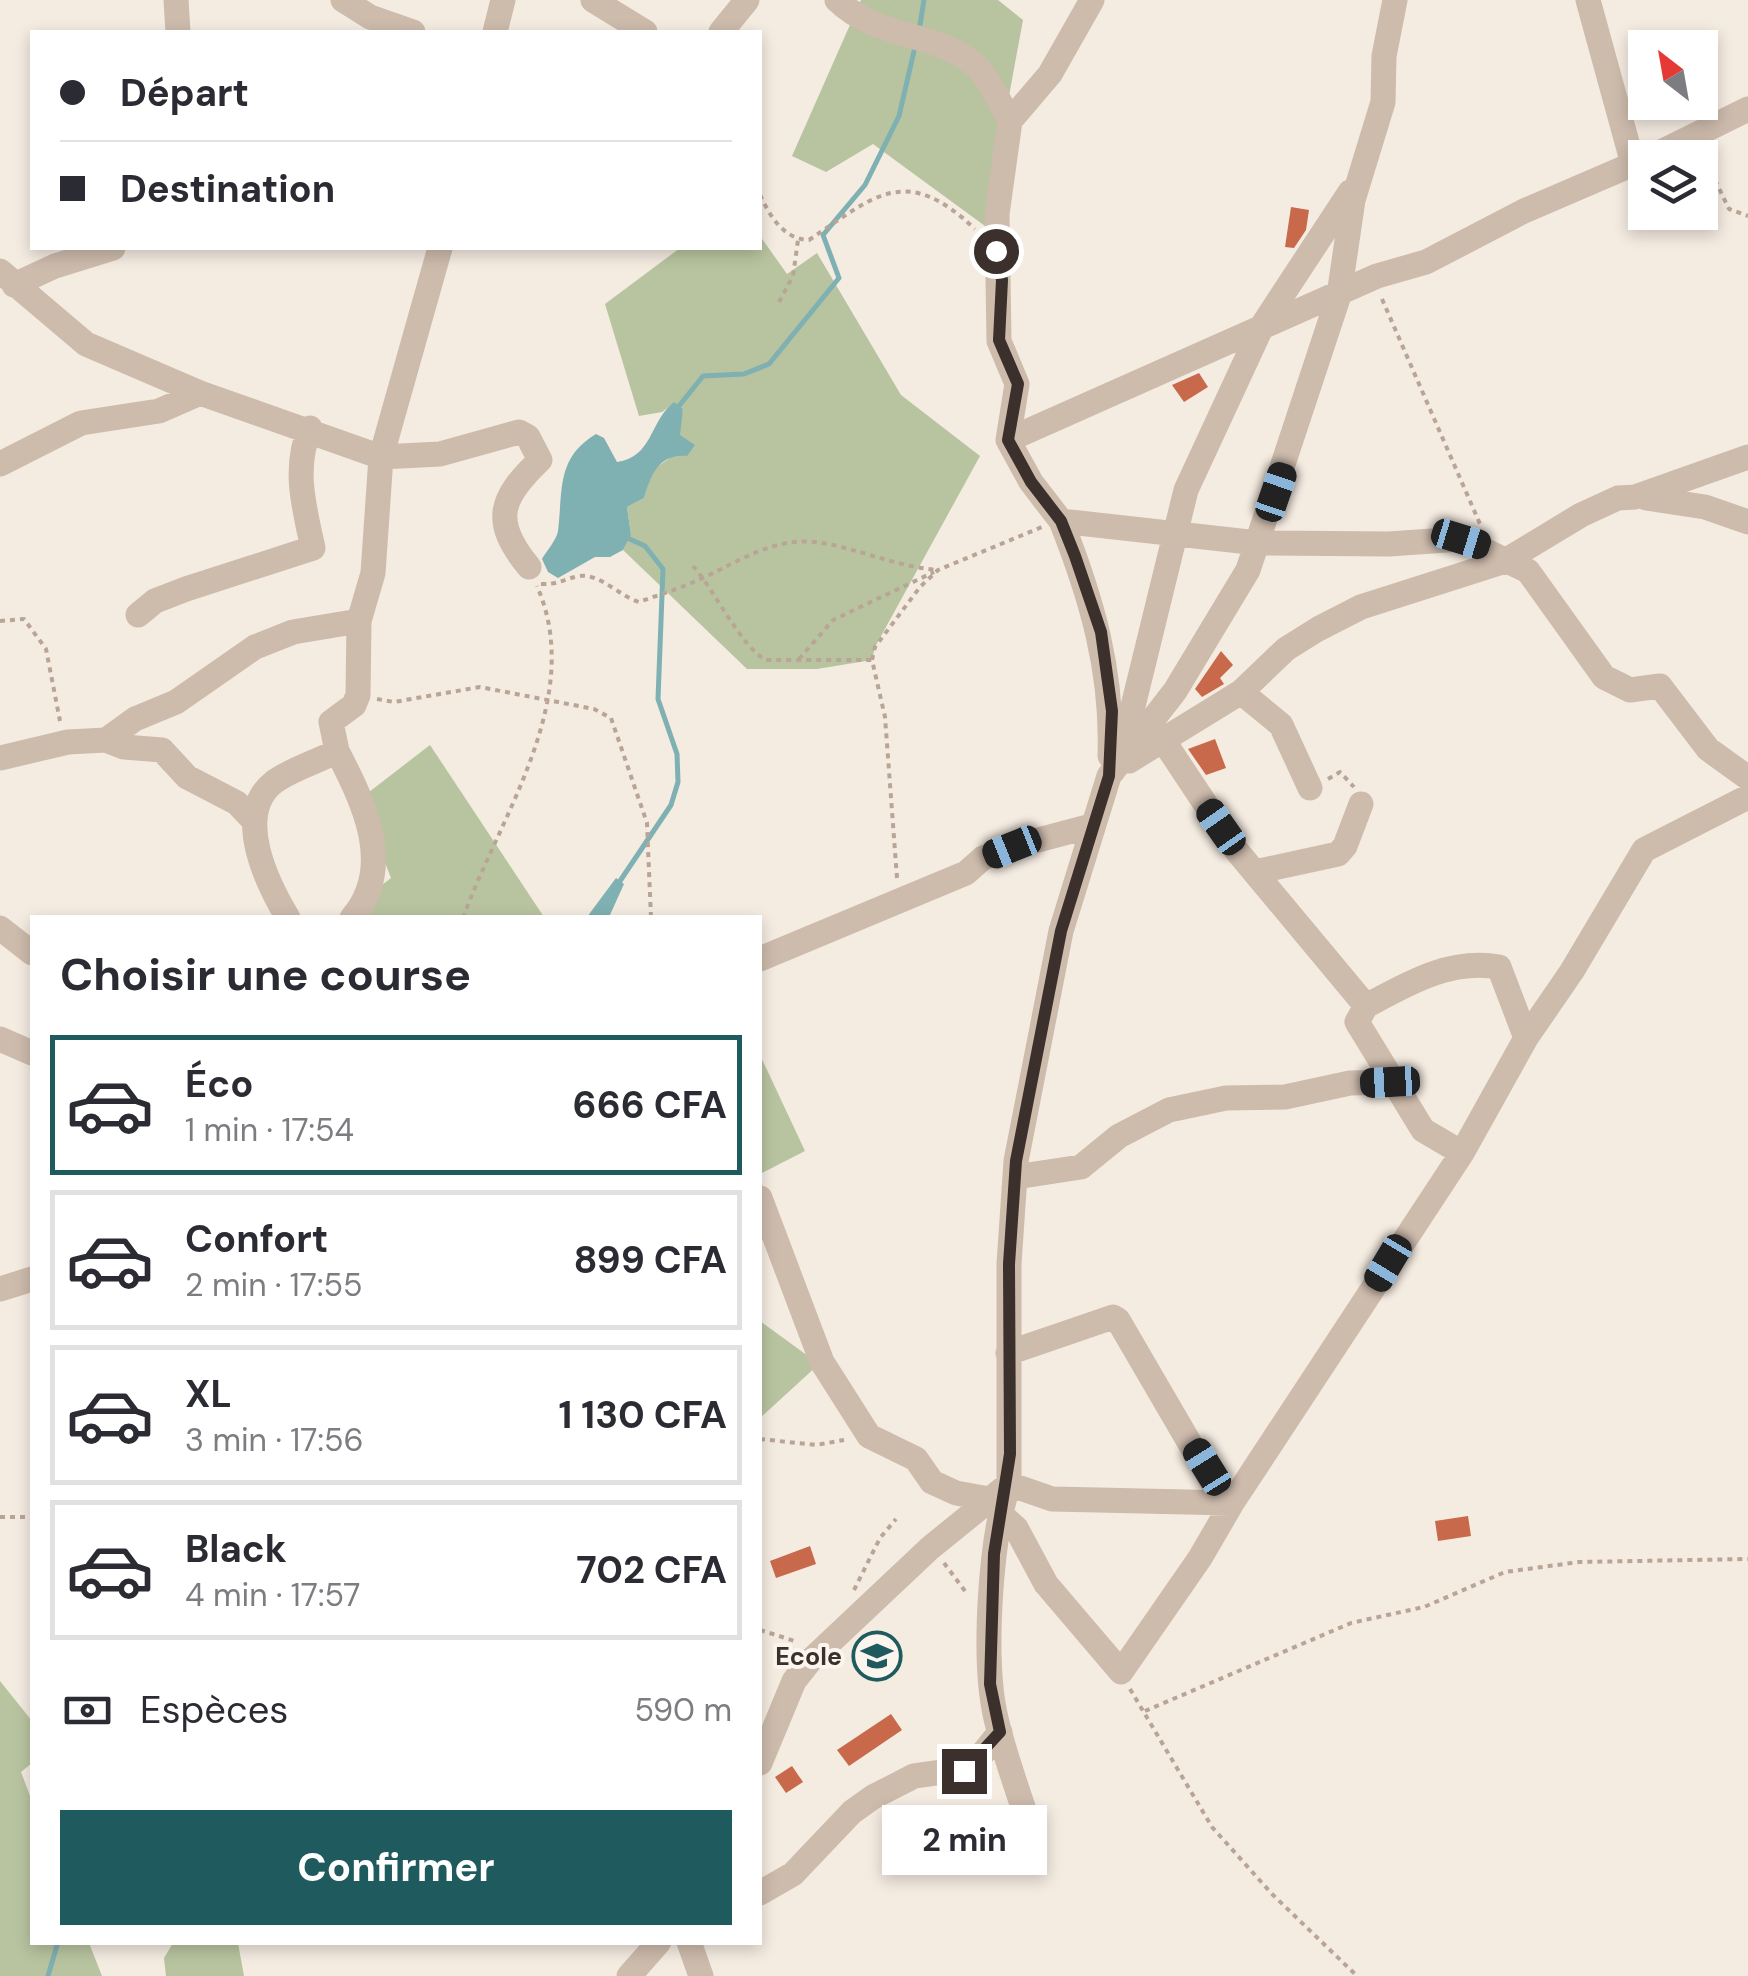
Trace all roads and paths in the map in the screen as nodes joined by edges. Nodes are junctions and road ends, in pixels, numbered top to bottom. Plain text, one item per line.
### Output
1 (177, 0) edge
2 (343, 0) edge
3 (503, 0) edge
4 (593, 0) edge
5 (747, 0) edge
6 (836, 0) edge
7 (1092, 0) edge
8 (1395, 0) edge
9 (1588, 0) edge
10 (369, 16) edge
11 (178, 30) edge
12 (408, 30) edge
13 (496, 30) edge
14 (642, 30) edge
15 (723, 30) edge
16 (1748, 109) edge
17 (1010, 121) junction
18 (1695, 135) junction
19 (1635, 140) edge
20 (1684, 140) edge
21 (1628, 166) edge
22 (1358, 180) junction
23 (762, 199) edge
24 (1748, 216) edge
25 (798, 240) junction
26 (107, 250) edge
27 (439, 250) edge
28 (996, 251) junction
29 (1377, 276) junction
30 (7, 278) edge
31 (1340, 295) junction
32 (780, 302) dead end
33 (1262, 326) junction
34 (200, 392) junction
35 (310, 428) junction
36 (1008, 440) junction
37 (1748, 456) edge
38 (381, 457) junction
39 (0, 464) edge
40 (1636, 496) junction
41 (1061, 521) junction
42 (1748, 522) edge
43 (1480, 524) dead end
44 (1174, 531) junction
45 (1258, 543) junction
46 (1505, 561) junction
47 (692, 566) dead end
48 (529, 567) dead end
49 (938, 570) junction
50 (703, 578) junction
51 (138, 615) dead end
52 (0, 621) edge
53 (359, 621) junction
54 (799, 659) junction
55 (872, 660) junction
56 (1241, 692) junction
57 (358, 695) junction
58 (549, 700) junction
59 (106, 740) junction
60 (1163, 740) junction
61 (68, 742) junction
62 (337, 751) junction
63 (0, 758) edge
64 (1114, 769) junction
65 (1748, 778) edge
66 (1310, 788) joint
67 (1748, 796) edge
68 (1361, 804) joint
69 (253, 820) junction
70 (1091, 826) junction
71 (1255, 872) junction
72 (898, 898) junction
73 (287, 915) edge
74 (354, 915) edge
75 (464, 915) edge
76 (651, 915) edge
77 (0, 928) edge
78 (30, 951) edge
79 (762, 958) edge
80 (1366, 1006) junction
81 (1526, 1038) junction
82 (0, 1039) edge
83 (30, 1053) edge
84 (1390, 1082) junction
85 (1462, 1153) junction
86 (1016, 1177) junction
87 (762, 1203) edge
88 (30, 1280) edge
89 (0, 1289) edge
90 (1008, 1353) junction
91 (870, 1436) junction
92 (762, 1439) edge
93 (999, 1498) junction
94 (1228, 1503) junction
95 (0, 1517) edge
96 (30, 1517) edge
97 (896, 1518) dead end
98 (930, 1548) junction
99 (1748, 1559) edge
100 (854, 1590) dead end
101 (976, 1607) dead end
102 (762, 1631) edge
103 (828, 1642) junction
104 (1121, 1672) junction
105 (1145, 1711) junction
106 (1000, 1732) junction
107 (762, 1758) edge
108 (1028, 1825) dead end
109 (762, 1892) edge
110 (656, 1945) edge
111 (690, 1945) edge
112 (629, 1976) edge
113 (701, 1976) edge
114 (1358, 1976) edge

1 - 11 street
2 - 10 street
3 - 13 street
4 - 14 street
5 - 15 street
6 - 17 street
7 - 17 street
8 - 22 street
9 - 19 street
10 - 12 street
16 - 18 street
17 - 28 street
18 - 20 street
18 - 24 path
21 - 29 street
22 - 31 street
22 - 33 street
23 - 25 path
25 - 28 path
25 - 32 path
26 - 30 street
27 - 38 street
28 - 36 street
29 - 31 street
29 - 43 path
30 - 34 street
31 - 33 street
31 - 45 street
33 - 36 street
33 - 44 street
34 - 35 street
34 - 39 street
35 - 38 street
35 - 51 street
36 - 41 street
37 - 40 street
38 - 48 street
38 - 53 street
40 - 42 street
40 - 46 street
41 - 44 street
41 - 49 path
41 - 64 street
44 - 45 street
44 - 64 street
45 - 46 street
45 - 64 street
46 - 56 street
46 - 65 street
47 - 50 path
49 - 50 path
49 - 54 path
49 - 55 path
50 - 54 path
50 - 58 path
52 - 61 path
53 - 57 street
53 - 59 street
54 - 55 path
55 - 72 path
56 - 60 street
56 - 66 street
57 - 58 path
57 - 62 street
58 - 75 path
58 - 76 path
59 - 61 street
59 - 69 street
60 - 64 street
60 - 71 street
61 - 63 street
62 - 69 street
62 - 74 street
64 - 70 street
66 - 68 path
67 - 81 street
68 - 71 street
69 - 73 street
70 - 72 street
70 - 86 street
71 - 80 street
72 - 79 street
77 - 78 street
80 - 81 street
80 - 84 street
81 - 85 street
82 - 83 street
84 - 85 street
84 - 86 street
85 - 94 street
86 - 90 street
87 - 91 street
88 - 89 street
90 - 93 street
90 - 94 street
91 - 92 path
91 - 93 street
93 - 94 street
93 - 98 street
93 - 104 street
93 - 106 street
94 - 104 street
95 - 96 path
97 - 100 path
98 - 101 path
98 - 103 street
99 - 105 path
102 - 103 path
103 - 107 street
104 - 105 path
105 - 114 path
106 - 108 street
106 - 109 street
110 - 112 street
111 - 113 street

